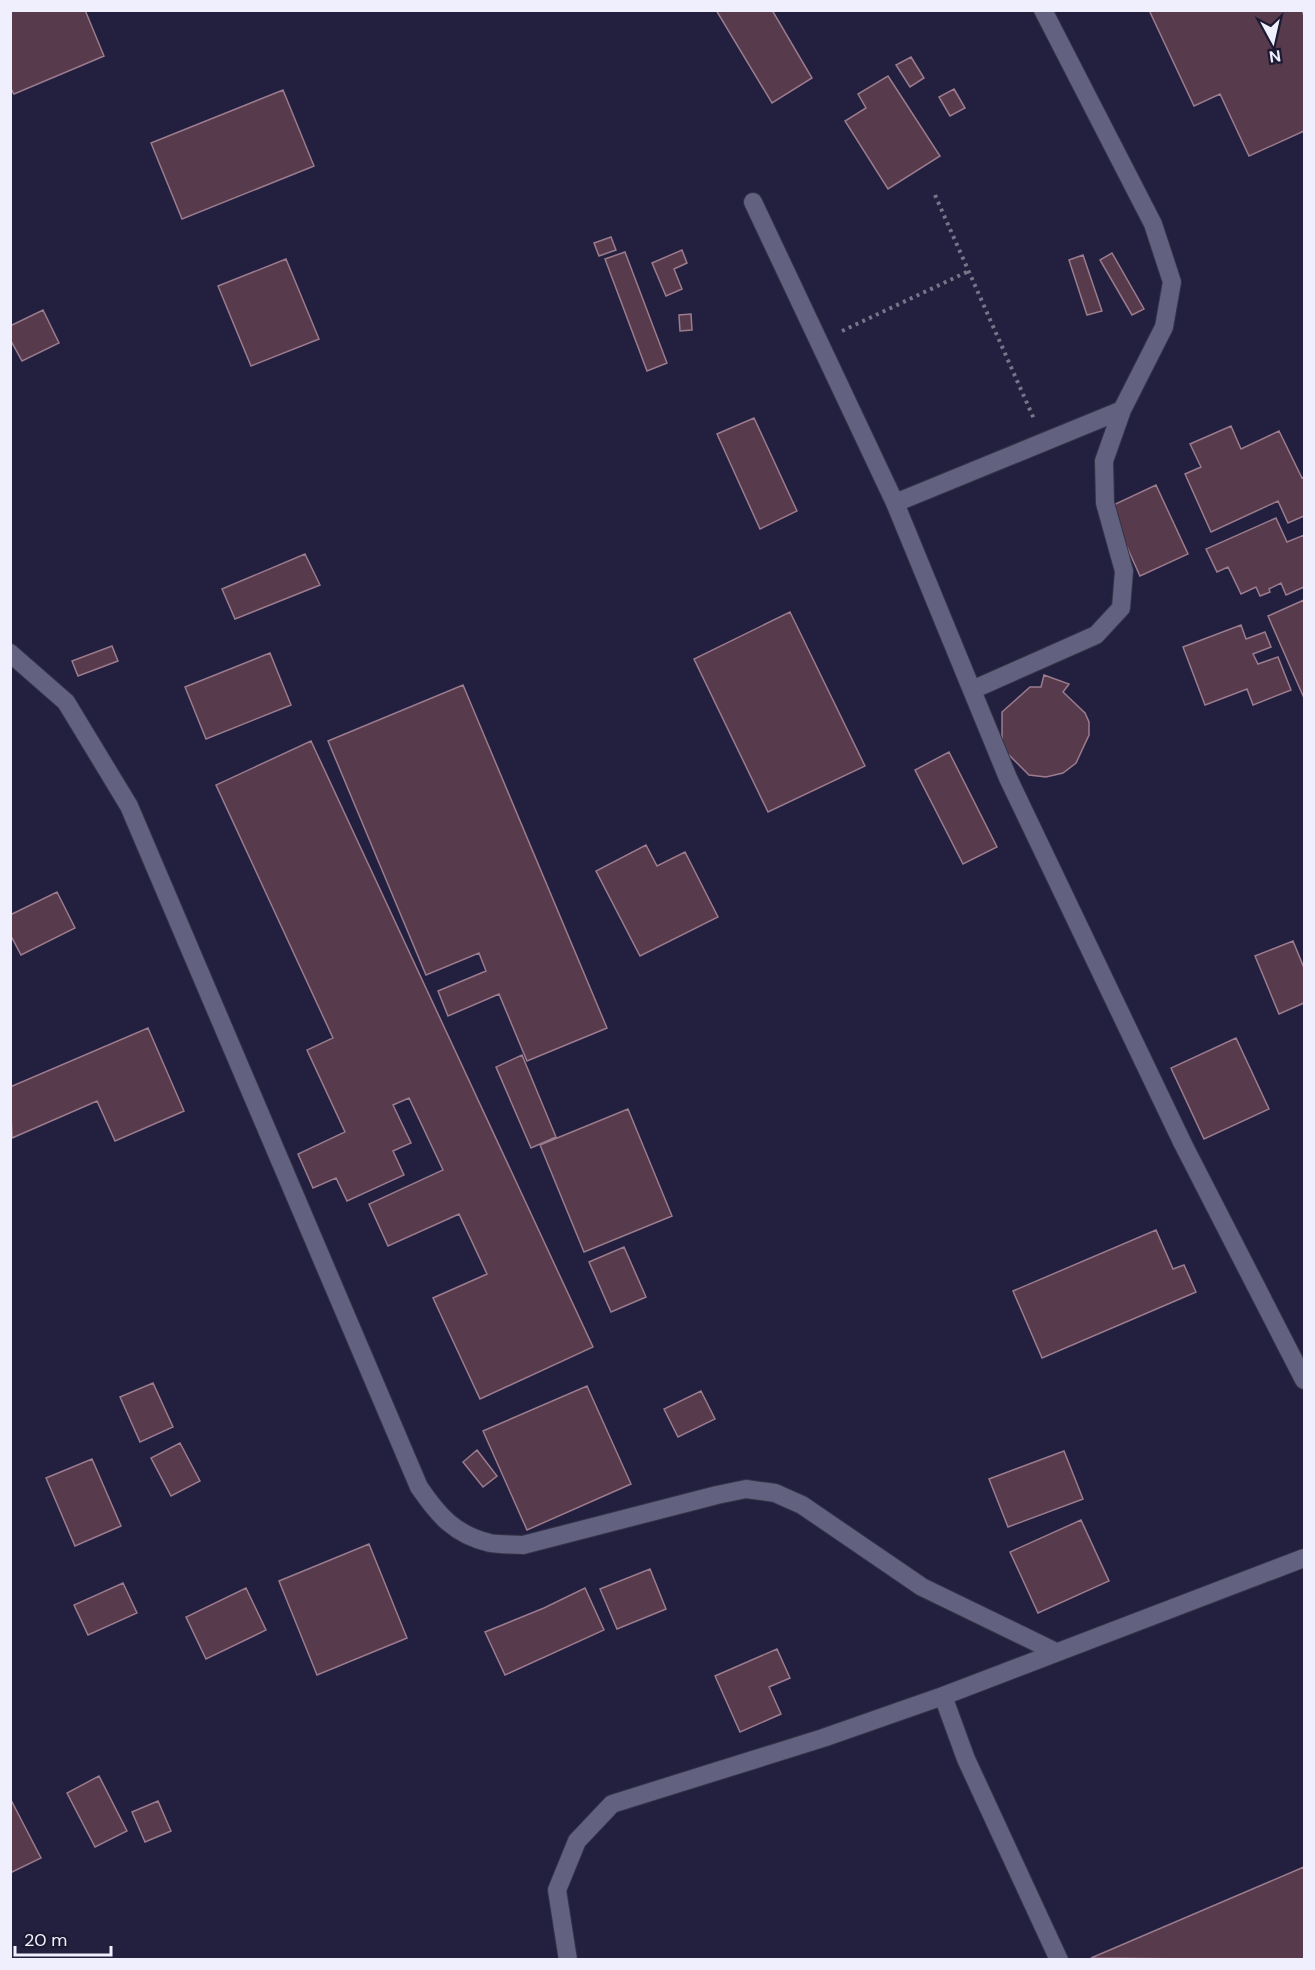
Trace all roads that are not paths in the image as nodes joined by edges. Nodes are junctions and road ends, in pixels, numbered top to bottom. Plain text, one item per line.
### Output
1 (1043, 10) edge
2 (753, 202) dead end
3 (1122, 410) junction
4 (895, 502) junction
5 (10, 653) edge
6 (972, 690) junction
7 (1305, 1380) edge
8 (1305, 1558) edge
9 (1056, 1652) junction
10 (943, 1696) junction
11 (568, 1959) edge
12 (1059, 1959) edge

1 - 3 lane
2 - 4 lane
3 - 4 lane
3 - 6 lane
4 - 6 lane
5 - 9 lane
6 - 7 lane
8 - 9 lane
9 - 10 lane
10 - 11 lane
10 - 12 lane

